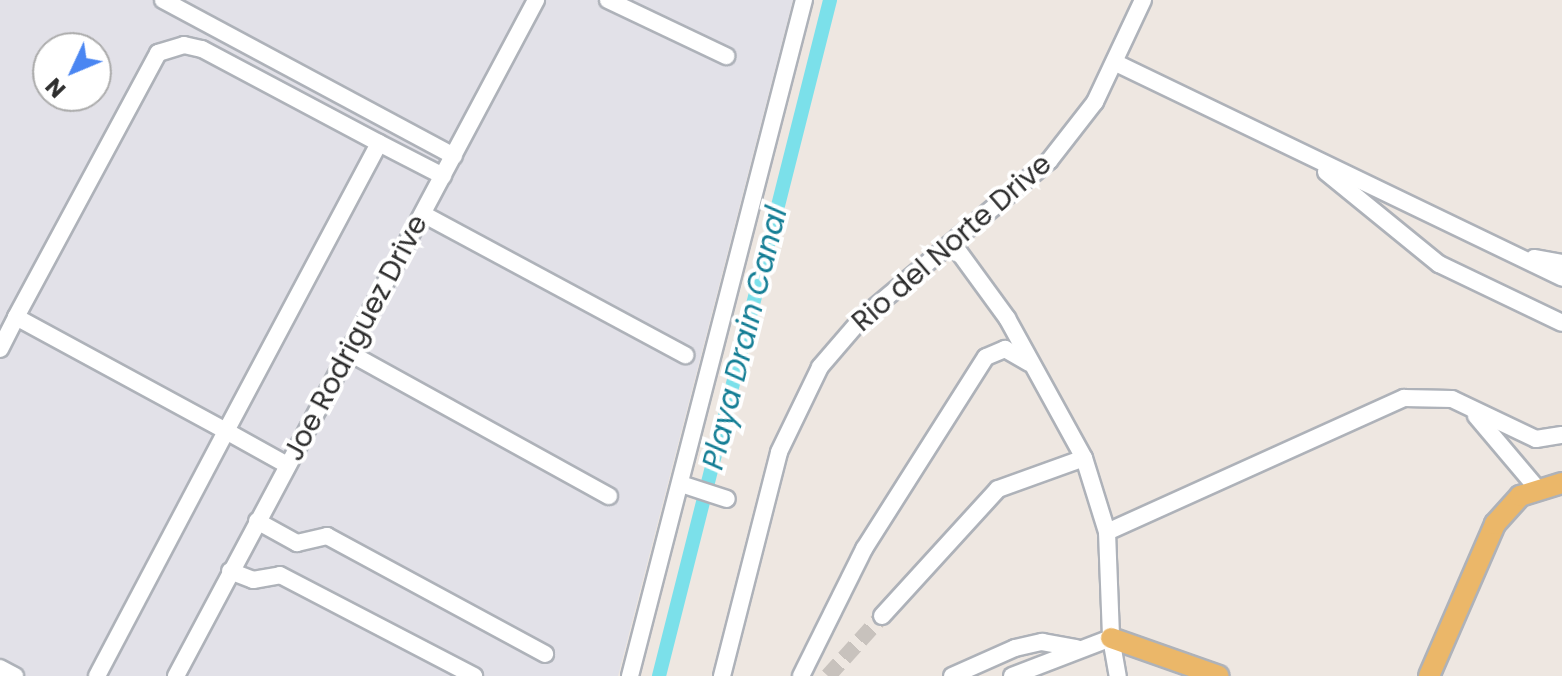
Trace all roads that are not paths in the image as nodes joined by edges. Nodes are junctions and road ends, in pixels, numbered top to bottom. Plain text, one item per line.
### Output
1 (163, 0) edge
2 (536, 0) edge
3 (608, 0) edge
4 (804, 0) edge
5 (1143, 0) edge
6 (726, 56) dead end
7 (1116, 63) junction
8 (379, 143) junction
9 (454, 156) junction
10 (1306, 156) junction
11 (443, 176) junction
12 (423, 214) junction
13 (953, 244) junction
14 (1512, 254) junction
15 (1562, 263) edge
16 (1562, 278) edge
17 (16, 317) junction
18 (1562, 323) edge
19 (0, 349) edge
20 (348, 352) junction
21 (685, 355) dead end
22 (1032, 366) junction
23 (1452, 399) junction
24 (226, 431) junction
25 (1562, 435) edge
26 (1084, 458) junction
27 (287, 465) junction
28 (1562, 483) edge
29 (689, 486) junction
30 (1536, 487) junction
31 (609, 496) dead end
32 (721, 497) dead end
33 (257, 521) junction
34 (1107, 532) junction
35 (230, 571) junction
36 (882, 616) tunnel mouth
37 (1111, 638) junction
38 (1076, 648) junction
39 (545, 654) dead end
40 (0, 668) edge
41 (1040, 670) edge
42 (15, 676) edge
43 (97, 676) edge
44 (176, 676) edge
45 (474, 676) edge
46 (630, 676) edge
47 (722, 676) edge
48 (801, 676) edge
49 (952, 676) edge
50 (1012, 676) edge
51 (1118, 676) edge
52 (1219, 676) edge
53 (1429, 676) edge

1 - 9 street
2 - 9 street, Joe Rodriguez Drive
3 - 6 street
4 - 29 street
5 - 7 street, Rio del Norte Drive
7 - 10 street
7 - 13 street, Rio del Norte Drive
8 - 11 street
8 - 17 street
8 - 24 street
9 - 11 street, Joe Rodriguez Drive
10 - 14 street
10 - 18 street
11 - 12 street, Joe Rodriguez Drive
12 - 20 street, Joe Rodriguez Drive
12 - 21 street
13 - 22 street
13 - 47 street, Rio del Norte Drive
14 - 15 street
14 - 16 street
17 - 19 street
17 - 24 street
20 - 27 street, Joe Rodriguez Drive
20 - 31 street
22 - 26 street
22 - 48 street
23 - 25 street
23 - 30 street
23 - 34 street
24 - 27 street
24 - 43 street
26 - 34 street
26 - 36 street
27 - 33 street, Joe Rodriguez Drive
28 - 30 main road
29 - 32 street
29 - 46 street
30 - 53 main road
33 - 35 street, Joe Rodriguez Drive
33 - 39 street
34 - 37 street
35 - 44 street, Joe Rodriguez Drive
35 - 45 street
37 - 38 street
37 - 51 street
37 - 52 main road
38 - 41 street
38 - 49 street
40 - 42 street
41 - 50 street

